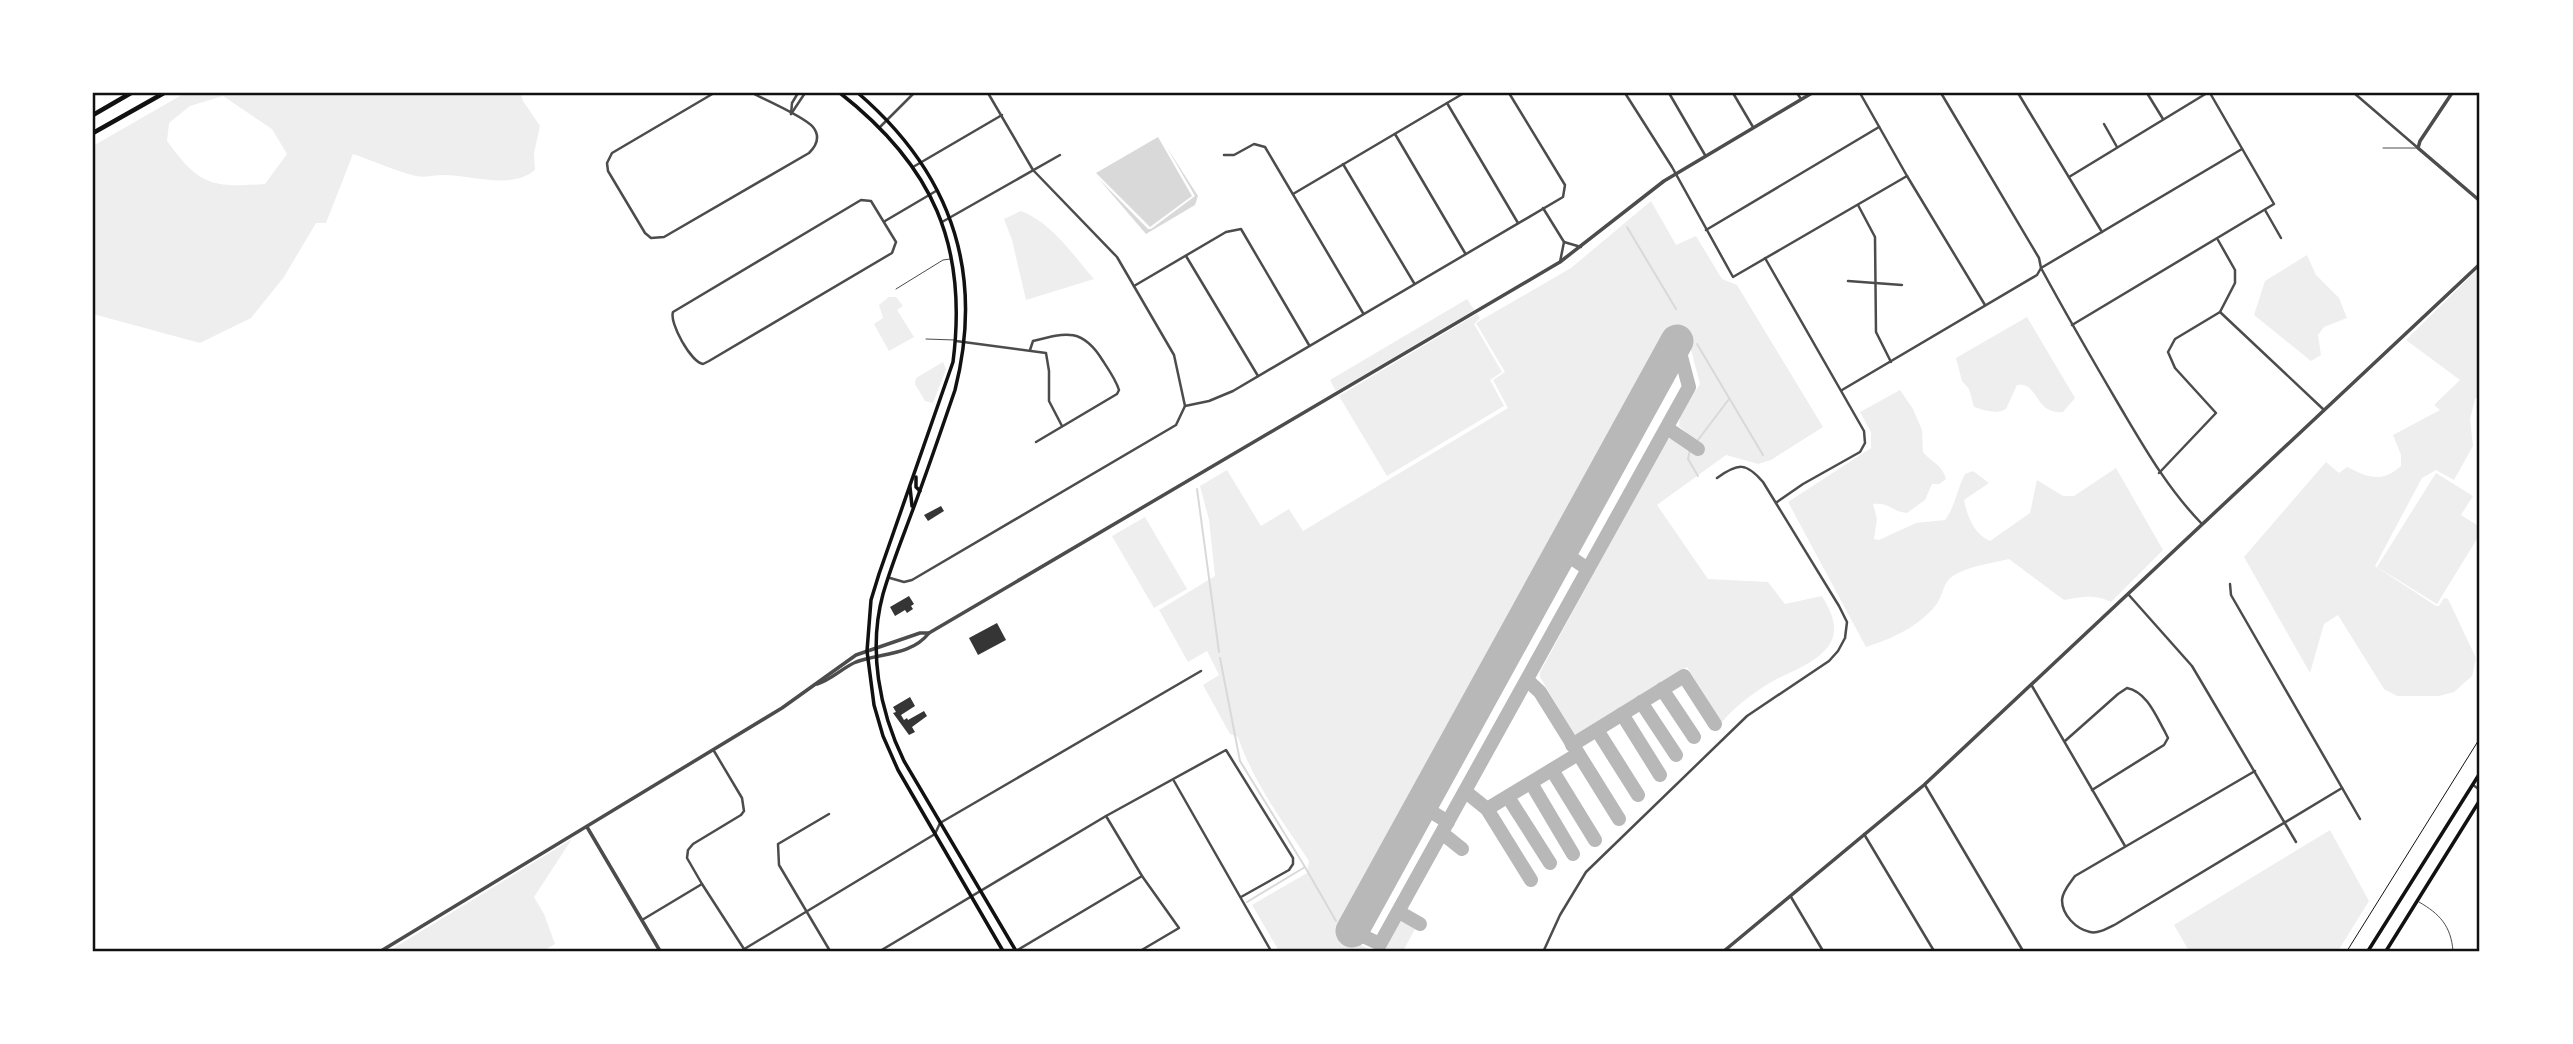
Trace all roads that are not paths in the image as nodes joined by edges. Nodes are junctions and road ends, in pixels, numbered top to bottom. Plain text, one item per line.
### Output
1 (131, 93) edge
2 (164, 93) edge
3 (713, 93) edge
4 (752, 93) edge
5 (798, 93) edge
6 (806, 93) edge
7 (840, 93) edge
8 (858, 93) edge
9 (914, 93) edge
10 (988, 93) edge
11 (1464, 93) edge
12 (1509, 93) edge
13 (1625, 93) edge
14 (1669, 93) edge
15 (1733, 93) edge
16 (1797, 93) edge
17 (1812, 93) edge
18 (1860, 93) edge
19 (1941, 93) edge
20 (2018, 93) edge
21 (2147, 93) edge
22 (2209, 93) edge
23 (2354, 93) edge
24 (2452, 93) edge
25 (1801, 99) junction
26 (1447, 103) junction
27 (791, 114) junction
28 (93, 115) edge
29 (1002, 115) junction
30 (887, 119) junction
31 (2163, 119) junction
32 (2104, 124) dead end
33 (880, 127) junction
34 (1753, 127) junction
35 (1879, 127) junction
36 (93, 134) edge
37 (1395, 134) junction
38 (2117, 147) junction
39 (2383, 148) dead end
40 (2418, 148) junction
41 (2242, 149) junction
42 (1060, 155) dead end
43 (1224, 155) dead end
44 (1705, 155) junction
45 (922, 162) junction
46 (1343, 164) junction
47 (913, 167) junction
48 (1033, 170) junction
49 (1674, 174) junction
50 (1907, 176) junction
51 (2069, 177) junction
52 (939, 190) junction
53 (930, 194) junction
54 (1293, 194) junction
55 (2480, 201) edge
56 (1858, 205) junction
57 (1544, 208) junction
58 (2265, 210) junction
59 (950, 217) junction
60 (885, 221) junction
61 (942, 222) junction
62 (1518, 223) junction
63 (1706, 230) junction
64 (2102, 232) junction
65 (2281, 238) dead end
66 (2217, 239) junction
67 (1564, 242) junction
68 (1581, 247) junction
69 (1465, 254) junction
70 (1186, 256) junction
71 (1765, 258) junction
72 (952, 259) junction
73 (1560, 262) junction
74 (2480, 264) edge
75 (2041, 268) junction
76 (1848, 281) dead end
77 (1414, 283) junction
78 (1875, 283) junction
79 (1902, 285) dead end
80 (1135, 286) junction
81 (896, 289) dead end
82 (1985, 305) junction
83 (2220, 312) junction
84 (1363, 313) junction
85 (2072, 325) junction
86 (926, 339) dead end
87 (956, 341) junction
88 (965, 342) junction
89 (1309, 345) junction
90 (1030, 350) junction
91 (1891, 362) junction
92 (1258, 376) junction
93 (1842, 390) junction
94 (1185, 406) junction
95 (2323, 409) junction
96 (1062, 426) junction
97 (1035, 442) dead end
98 (918, 465) junction
99 (2159, 473) junction
100 (1717, 478) dead end
101 (910, 487) junction
102 (920, 491) junction
103 (1777, 502) junction
104 (911, 515) junction
105 (2202, 524) junction
106 (888, 577) junction
107 (2230, 584) dead end
108 (2128, 594) junction
109 (929, 633) junction
110 (877, 647) junction
111 (867, 650) junction
112 (877, 657) junction
113 (868, 659) junction
114 (1201, 671) dead end
115 (817, 684) junction
116 (2032, 686) junction
117 (2065, 741) junction
118 (713, 750) junction
119 (2255, 771) junction
120 (2480, 773) edge
121 (1173, 780) junction
122 (1924, 785) junction
123 (2473, 785) junction
124 (2342, 788) junction
125 (2092, 790) junction
126 (2480, 790) edge
127 (2480, 800) edge
128 (829, 814) dead end
129 (1107, 816) junction
130 (2360, 819) dead end
131 (2284, 822) junction
132 (940, 823) junction
133 (587, 827) junction
134 (1863, 833) junction
135 (935, 834) junction
136 (2296, 842) dead end
137 (2125, 846) junction
138 (1142, 876) junction
139 (702, 884) junction
140 (979, 891) junction
141 (971, 896) junction
142 (1241, 897) junction
143 (1790, 897) junction
144 (2417, 901) junction
145 (806, 911) junction
146 (642, 920) junction
147 (742, 950) edge
148 (381, 951) edge
149 (660, 951) edge
150 (830, 951) edge
151 (880, 951) edge
152 (1003, 951) edge
153 (1016, 951) edge
154 (1140, 951) edge
155 (1271, 951) edge
156 (1543, 951) edge
157 (1724, 951) edge
158 (1823, 951) edge
159 (1934, 951) edge
160 (2023, 951) edge
161 (2368, 951) edge
162 (2386, 951) edge
163 (2453, 951) edge

1 - 28 highway
2 - 36 highway
3 - 27 street
4 - 27 street
5 - 27 street
6 - 27 street
7 - 33 main road
8 - 30 main road
9 - 30 street
10 - 29 street
11 - 26 street
12 - 57 street
13 - 49 street
14 - 44 street
15 - 34 street
16 - 25 street
17 - 25 street
18 - 35 street
19 - 75 street
20 - 51 street
21 - 31 street
22 - 31 street
22 - 41 street
23 - 40 street
24 - 40 street
25 - 34 street
26 - 37 street
26 - 62 street
29 - 45 street
29 - 48 street
30 - 33 street
30 - 45 main road
31 - 38 street
32 - 38 street
33 - 47 main road
34 - 44 street
35 - 50 street
35 - 63 street
37 - 46 street
37 - 69 street
38 - 51 street
39 - 40 lane
40 - 55 street
41 - 58 street
41 - 64 street
42 - 48 street
43 - 54 street
44 - 49 street
45 - 47 street
45 - 52 main road
46 - 54 street
46 - 77 street
47 - 53 main road
48 - 59 street
48 - 80 street
49 - 63 street
49 - 68 street
50 - 56 street
50 - 82 street
51 - 64 street
52 - 53 street
52 - 59 main road
53 - 60 street
53 - 61 main road
54 - 84 street
56 - 71 street
56 - 78 street
57 - 62 street
57 - 67 street
58 - 65 street
58 - 66 street
59 - 61 street
59 - 88 main road
60 - 60 street
61 - 72 main road
62 - 69 street
63 - 71 street
64 - 75 street
66 - 83 street
66 - 85 street
67 - 68 street
67 - 73 street
68 - 73 street
69 - 77 street
70 - 80 street
70 - 89 street
70 - 92 street
71 - 93 street
72 - 81 lane
72 - 87 main road
73 - 109 street
74 - 95 street
75 - 82 street
75 - 85 street
76 - 78 street
77 - 84 street
78 - 79 street
78 - 91 street
80 - 94 street
82 - 91 street
83 - 95 street
83 - 99 street
84 - 89 street
85 - 99 street
86 - 87 lane
87 - 88 street
87 - 98 main road
88 - 90 street
88 - 102 main road
89 - 92 street
90 - 96 street
90 - 96 street
91 - 93 street
92 - 94 street
93 - 103 street
94 - 106 street
95 - 105 street
96 - 97 street
98 - 101 main road
98 - 102 main road
99 - 105 street
100 - 103 street
101 - 104 main road
101 - 111 main road
102 - 104 main road
103 - 156 street
104 - 106 main road
105 - 108 street
106 - 110 main road
107 - 124 street
108 - 116 street
108 - 119 street
109 - 110 street
109 - 112 street
110 - 111 street
110 - 112 main road
111 - 113 main road
111 - 115 street
112 - 113 street
112 - 132 main road
113 - 115 street
113 - 135 main road
114 - 132 street
115 - 118 street
116 - 117 street
116 - 122 street
117 - 125 street
117 - 125 street
118 - 133 street
118 - 139 street
119 - 131 street
119 - 137 street
120 - 123 main road
121 - 129 street
121 - 142 street
121 - 142 street
122 - 134 street
122 - 160 street
123 - 126 street
123 - 161 main road
124 - 130 street
124 - 131 street
125 - 137 street
127 - 144 main road
128 - 145 street
129 - 138 street
129 - 140 street
131 - 136 street
131 - 137 street
132 - 135 street
132 - 140 main road
133 - 146 street
133 - 148 street
134 - 143 street
134 - 159 street
135 - 141 main road
135 - 145 street
138 - 153 street
138 - 154 street
139 - 146 street
139 - 147 street
140 - 141 street
140 - 153 main road
141 - 151 street
141 - 152 main road
142 - 155 street
143 - 157 street
143 - 158 street
144 - 162 main road
144 - 163 lane
145 - 147 street
145 - 150 street
146 - 149 street

